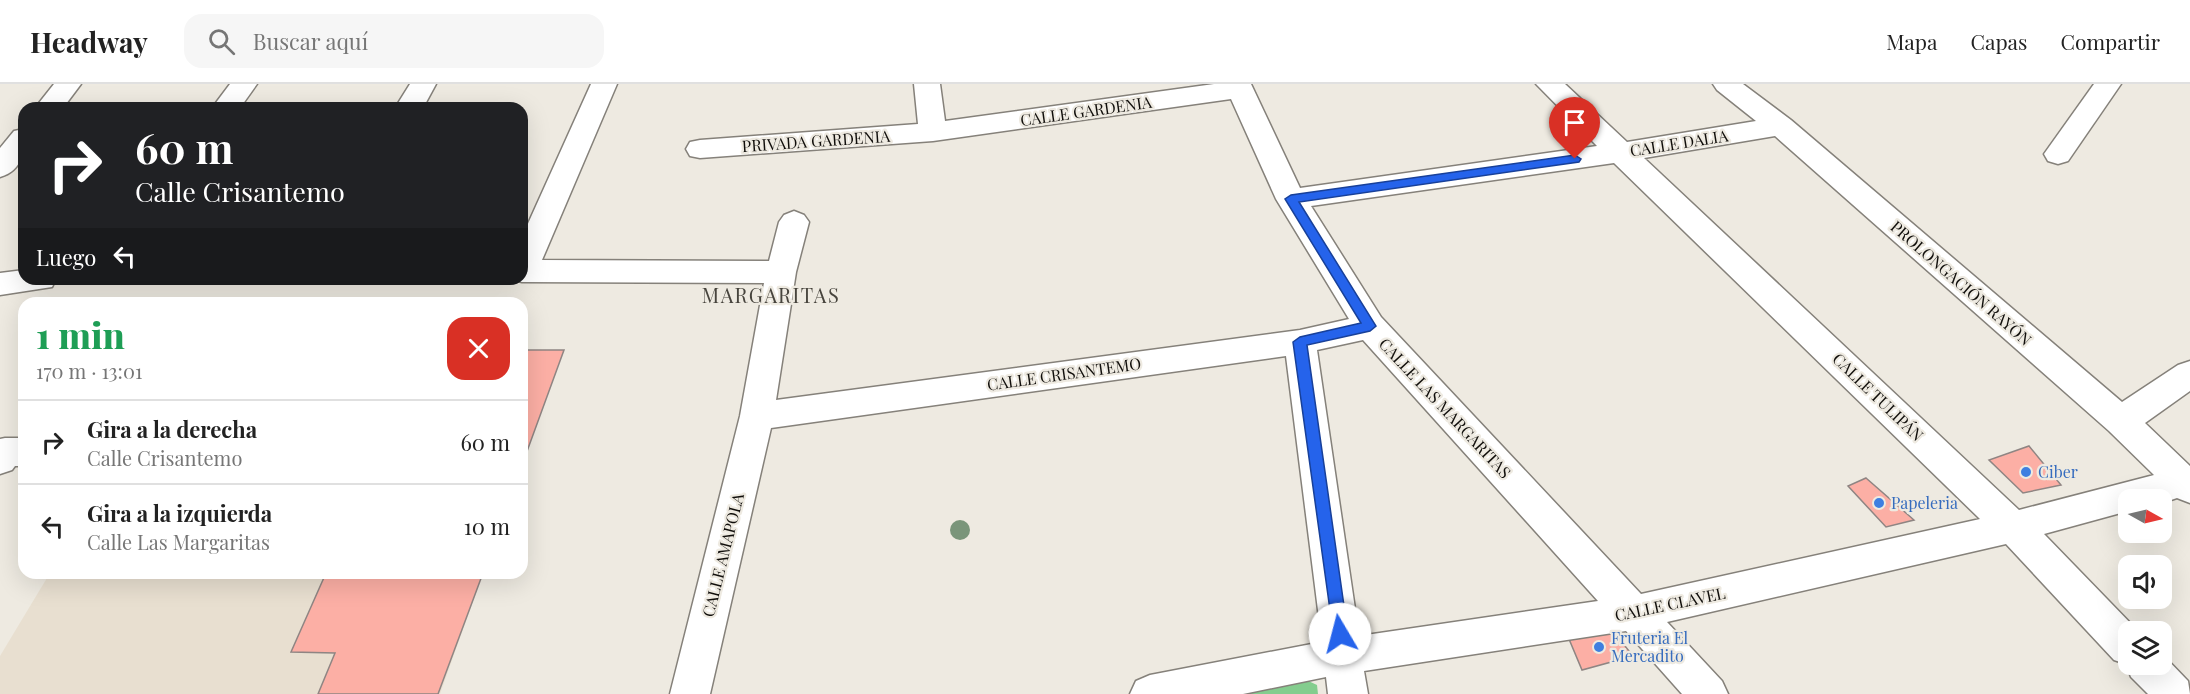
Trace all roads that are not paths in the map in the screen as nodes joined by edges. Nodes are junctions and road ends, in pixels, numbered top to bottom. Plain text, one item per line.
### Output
1 (68, 84) edge
2 (244, 84) edge
3 (423, 84) edge
4 (604, 84) edge
5 (927, 84) edge
6 (1549, 84) edge
7 (1726, 84) edge
8 (2108, 84) edge
9 (1239, 86) edge
10 (54, 102) edge
11 (230, 102) edge
12 (412, 102) edge
13 (1781, 126) junction
14 (933, 132) junction
15 (18, 145) edge
16 (700, 149) dead end
17 (1623, 152) junction
18 (2058, 154) dead end
19 (0, 167) edge
20 (1291, 199) junction
21 (794, 222) dead end
22 (528, 257) edge
23 (528, 271) edge
24 (781, 272) junction
25 (18, 282) edge
26 (0, 284) edge
27 (1370, 326) junction
28 (1300, 342) junction
29 (2190, 374) edge
30 (757, 416) junction
31 (2121, 422) junction
32 (18, 452) edge
33 (0, 460) edge
34 (2187, 485) edge
35 (2013, 527) junction
36 (1634, 613) junction
37 (2118, 637) edge
38 (1343, 656) junction
39 (2156, 675) edge
40 (690, 694) edge
41 (1150, 694) edge
42 (1348, 694) edge
43 (1708, 694) edge
44 (2174, 694) edge

1 - 10 street
2 - 11 street
3 - 12 street
4 - 22 street
5 - 14 street
6 - 17 street, CALLE TULIPÁN
7 - 13 street, PROLONGACIÓN RAYÓN
8 - 18 street
9 - 14 street, CALLE GARDENIA
9 - 20 street, CALLE LAS MARGARITAS
13 - 17 street, CALLE DALIA
13 - 31 street, PROLONGACIÓN RAYÓN
14 - 16 street, PRIVADA GARDENIA
15 - 19 street
17 - 20 street, CALLE DALIA
17 - 35 street, CALLE TULIPÁN
20 - 27 street, CALLE LAS MARGARITAS
21 - 24 street, CALLE AMAPOLA
23 - 24 street
24 - 30 street, CALLE AMAPOLA
25 - 26 street
27 - 28 street, CALLE CRISANTEMO
27 - 36 street, CALLE LAS MARGARITAS
28 - 30 street, CALLE CRISANTEMO
28 - 38 street
29 - 31 street
30 - 40 street, CALLE AMAPOLA
31 - 34 street, PROLONGACIÓN RAYÓN
32 - 33 street
34 - 35 street, CALLE CLAVEL
35 - 36 street, CALLE CLAVEL
35 - 37 street, CALLE TULIPÁN
36 - 38 street, CALLE CLAVEL
36 - 43 street, CALLE LAS MARGARITAS
38 - 41 street, CALLE CLAVEL
38 - 42 street
39 - 44 street

